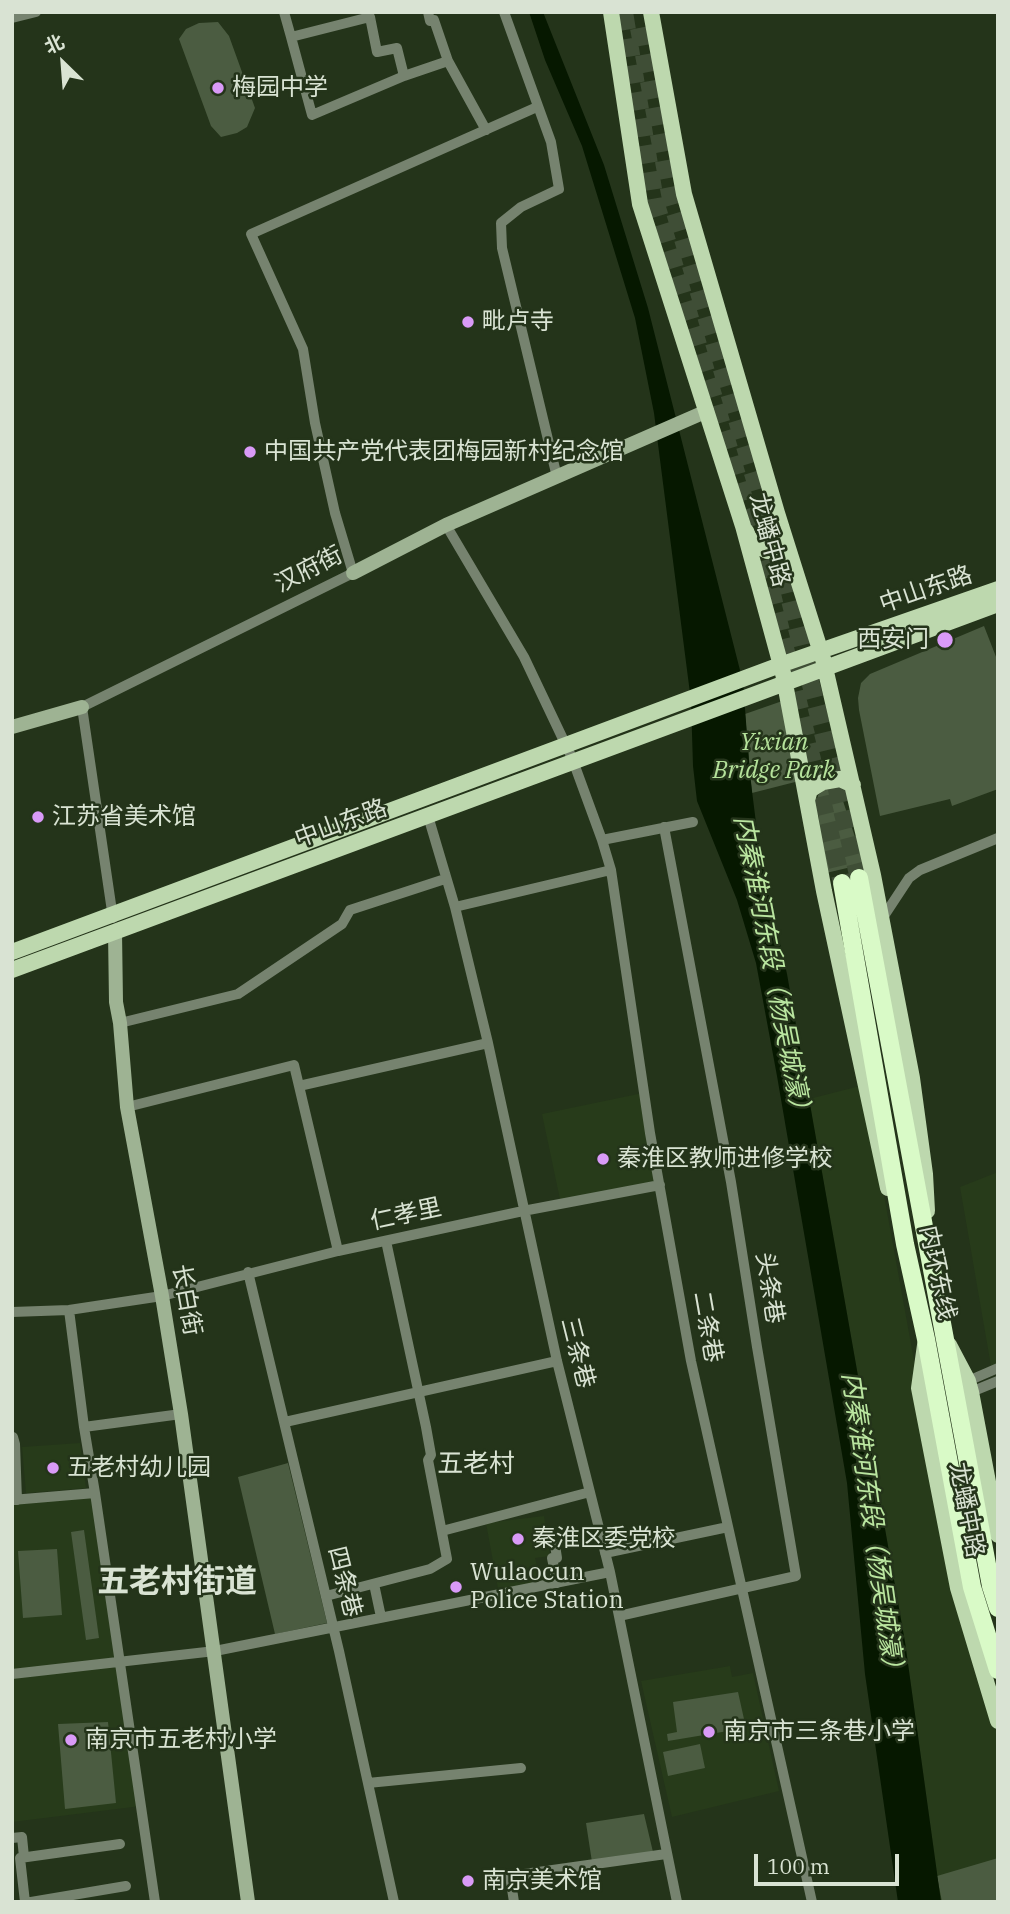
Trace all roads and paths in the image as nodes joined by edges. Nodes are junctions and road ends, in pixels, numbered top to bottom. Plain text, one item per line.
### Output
1 (36, 12) edge
2 (284, 12) edge
3 (428, 12) edge
4 (504, 12) edge
5 (611, 12) edge
6 (651, 12) edge
7 (12, 18) edge
8 (291, 37) junction
9 (448, 61) junction
10 (404, 76) junction
11 (537, 107) junction
12 (486, 130) junction
13 (708, 411) junction
14 (557, 477) junction
15 (777, 513) junction
16 (446, 525) junction
17 (743, 526) junction
18 (354, 573) junction
19 (998, 589) edge
20 (998, 604) edge
21 (821, 651) junction
22 (780, 666) junction
23 (825, 668) junction
24 (785, 683) junction
25 (82, 707) junction
26 (12, 727) edge
27 (570, 755) junction
28 (853, 785) junction
29 (807, 800) junction
30 (428, 816) junction
31 (693, 822) dead end
32 (664, 827) junction
33 (998, 838) edge
34 (602, 841) junction
35 (611, 870) junction
36 (445, 879) junction
37 (455, 907) junction
38 (112, 915) junction
39 (882, 920) junction
40 (115, 932) junction
41 (12, 952) edge
42 (12, 970) edge
43 (120, 1023) junction
44 (488, 1043) junction
45 (299, 1086) junction
46 (127, 1107) junction
47 (660, 1185) junction
48 (523, 1212) junction
49 (386, 1241) junction
50 (905, 1244) junction
51 (338, 1251) junction
52 (930, 1259) junction
53 (248, 1272) junction
54 (162, 1296) junction
55 (69, 1310) junction
56 (12, 1312) edge
57 (944, 1336) junction
58 (926, 1339) junction
59 (557, 1361) junction
60 (998, 1368) edge
61 (998, 1381) edge
62 (970, 1386) junction
63 (418, 1391) junction
64 (181, 1414) junction
65 (285, 1422) junction
66 (83, 1427) junction
67 (13, 1437) edge
68 (590, 1492) junction
69 (95, 1493) junction
70 (15, 1500) edge
71 (728, 1527) junction
72 (442, 1531) junction
73 (998, 1535) edge
74 (555, 1545) dead end
75 (605, 1553) junction
76 (610, 1572) junction
77 (556, 1583) junction
78 (374, 1584) junction
79 (741, 1589) junction
80 (326, 1596) junction
81 (998, 1608) edge
82 (619, 1616) junction
83 (381, 1617) junction
84 (333, 1627) junction
85 (215, 1651) junction
86 (119, 1664) junction
87 (998, 1670) edge
88 (12, 1674) edge
89 (998, 1721) edge
90 (521, 1768) dead end
91 (368, 1783) junction
92 (12, 1838) edge
93 (120, 1843) dead end
94 (666, 1854) junction
95 (24, 1857) junction
96 (17, 1870) edge
97 (127, 1886) dead end
98 (25, 1902) edge
99 (31, 1902) edge
100 (155, 1902) edge
101 (248, 1902) edge
102 (394, 1902) edge
103 (514, 1902) edge
104 (677, 1902) edge
105 (812, 1902) edge

1 - 7 street
2 - 8 street
3 - 9 street
4 - 11 street
5 - 13 main road, 龙蟠中路
6 - 15 main road, 龙蟠中路
8 - 10 street
8 - 10 street
9 - 10 street
9 - 12 street
11 - 12 street
11 - 14 street
12 - 18 street
13 - 14 street, 汉府街
13 - 17 main road, 龙蟠中路
14 - 16 street, 汉府街
15 - 17 main road
15 - 21 main road, 龙蟠中路
16 - 18 street, 汉府街
16 - 27 street, 二条巷
17 - 22 main road, 龙蟠中路
18 - 25 street, 汉府街
19 - 21 main road, 中山东路
20 - 23 main road, 中山东路
21 - 22 main road, 中山东路
21 - 23 main road, 龙蟠中路
22 - 24 main road, 龙蟠中路
22 - 27 main road, 中山东路
23 - 24 main road, 中山东路
23 - 28 main road, 龙蟠中路
24 - 27 main road, 中山东路
24 - 29 main road, 龙蟠中路
25 - 26 street
25 - 38 street, 长白街
27 - 30 main road, 中山东路
27 - 34 street, 二条巷
27 - 38 main road, 中山东路
28 - 29 main road
28 - 39 main road, 龙蟠中路
29 - 50 main road, 龙蟠中路
30 - 36 street, 三条巷
30 - 40 main road, 中山东路
31 - 32 street
32 - 34 street
32 - 79 street, 头条巷
33 - 39 street
34 - 35 street, 二条巷
35 - 37 street
35 - 47 street, 二条巷
36 - 37 street, 三条巷
36 - 43 street
37 - 44 street, 三条巷
38 - 40 street, 长白街
38 - 41 main road, 中山东路
39 - 52 main road, 龙蟠中路
40 - 42 main road, 中山东路
40 - 43 street, 长白街
43 - 46 street, 长白街
44 - 45 street
44 - 48 street, 三条巷
45 - 46 street
45 - 51 street
46 - 54 street, 长白街
47 - 48 street, 仁孝里
47 - 71 street, 二条巷
48 - 49 street, 仁孝里
48 - 59 street, 三条巷
49 - 51 street, 仁孝里
49 - 63 street
50 - 52 highway, 内环东线
50 - 58 highway, 内环东线
51 - 53 street, 仁孝里
52 - 57 highway, 内环东线
53 - 54 street, 仁孝里
53 - 65 street, 四条巷
54 - 55 street, 仁孝里
54 - 64 street, 长白街
55 - 56 street, 仁孝里
55 - 66 street
57 - 62 main road, 龙蟠中路
57 - 81 highway, 内环东线
58 - 87 highway, 内环东线
58 - 89 main road, 龙蟠中路
59 - 63 street
59 - 68 street, 三条巷
60 - 62 street
61 - 62 street
62 - 73 main road, 龙蟠中路
63 - 65 street
63 - 72 street
64 - 66 street
64 - 85 street, 长白街
65 - 80 street, 四条巷
66 - 69 street
67 - 70 street
68 - 72 street
68 - 75 street, 三条巷
69 - 70 street
69 - 86 street
71 - 75 street
71 - 79 street, 二条巷
72 - 78 street
74 - 77 street
75 - 76 street, 三条巷
76 - 77 street
76 - 82 street, 三条巷
77 - 83 street
78 - 80 street
78 - 83 street
79 - 82 street, 头条巷
79 - 105 street, 二条巷
80 - 84 street, 四条巷
82 - 94 street, 三条巷
83 - 84 street
84 - 85 street
84 - 91 street, 四条巷
85 - 86 street
85 - 101 street, 长白街
86 - 88 street
86 - 100 street
90 - 91 street
91 - 102 street, 四条巷
92 - 95 street
93 - 95 street
94 - 103 street
94 - 104 street, 三条巷
95 - 96 street
96 - 98 street
97 - 99 street

